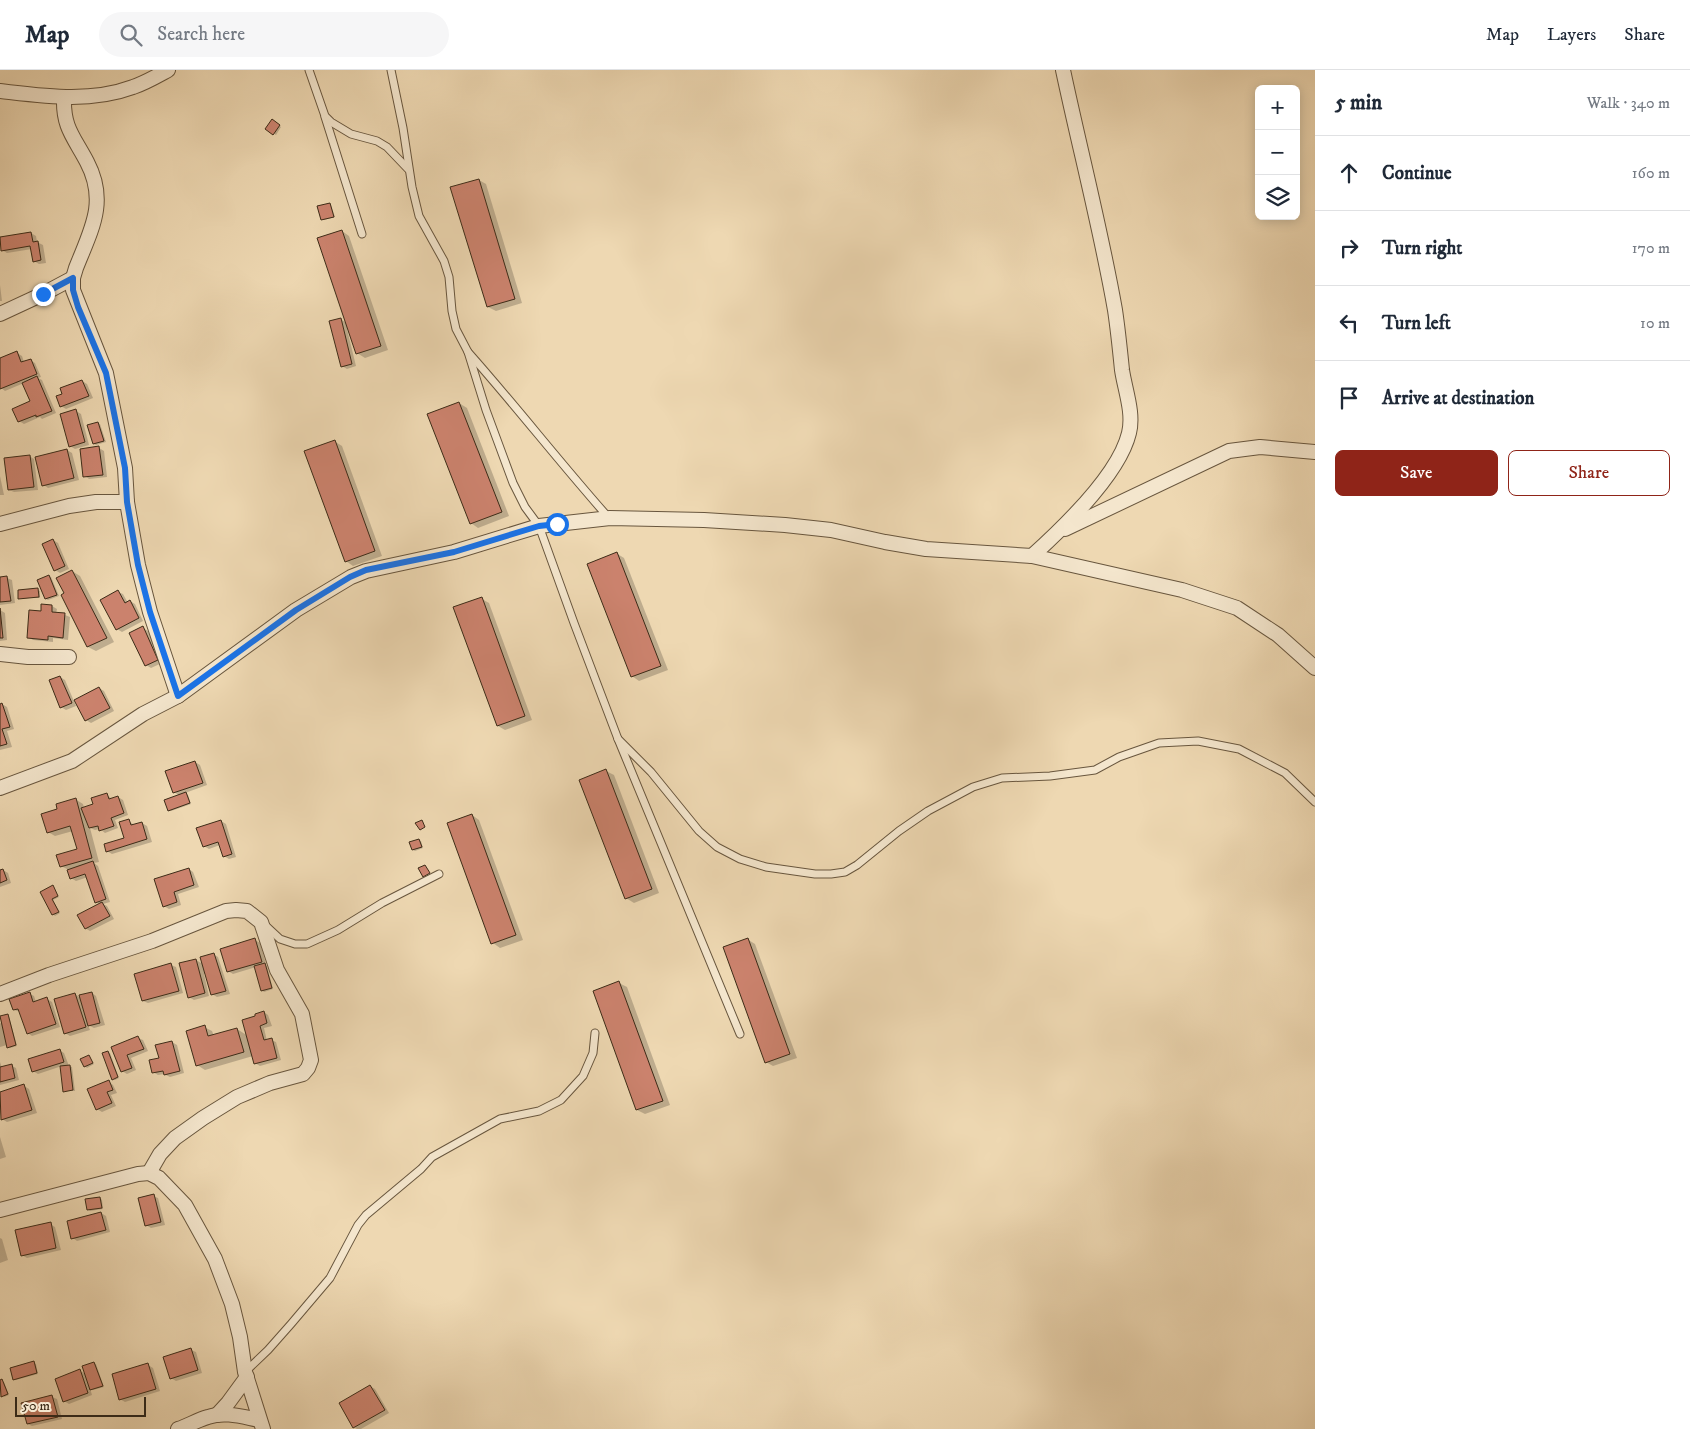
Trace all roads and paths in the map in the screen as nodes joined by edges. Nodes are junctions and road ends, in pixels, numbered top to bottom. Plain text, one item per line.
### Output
1 (168, 70) edge
2 (309, 70) edge
3 (391, 70) edge
4 (1063, 70) edge
5 (0, 91) edge
6 (64, 98) junction
7 (325, 116) junction
8 (408, 169) junction
9 (362, 234) dead end
10 (73, 278) junction
11 (0, 314) edge
12 (468, 352) junction
13 (1315, 452) edge
14 (127, 502) junction
15 (610, 518) junction
16 (0, 524) edge
17 (539, 526) junction
18 (1057, 533) junction
19 (1032, 556) junction
20 (0, 654) edge
21 (70, 657) dead end
22 (1315, 668) edge
23 (178, 696) junction
24 (618, 739) junction
25 (0, 788) edge
26 (1315, 802) edge
27 (439, 874) dead end
28 (261, 922) junction
29 (0, 994) edge
30 (595, 1033) dead end
31 (740, 1034) dead end
32 (149, 1173) junction
33 (0, 1210) edge
34 (246, 1374) junction
35 (216, 1415) junction
36 (261, 1425) edge
37 (178, 1429) edge

1 - 6 street
2 - 7 lane
3 - 8 lane
4 - 18 street
5 - 6 street
6 - 10 street
7 - 8 lane
7 - 9 lane
8 - 12 lane
10 - 11 street
10 - 14 street
12 - 15 lane
12 - 17 lane
13 - 18 street
14 - 16 street
14 - 23 street
15 - 17 street
15 - 19 street
17 - 23 street
17 - 24 lane
18 - 19 street
19 - 22 street
20 - 21 street
23 - 25 street
24 - 26 lane
24 - 31 lane
27 - 28 lane
28 - 29 street
28 - 32 street
30 - 34 lane
32 - 33 street
32 - 34 street
34 - 35 street
34 - 36 street
35 - 36 street
35 - 37 street

